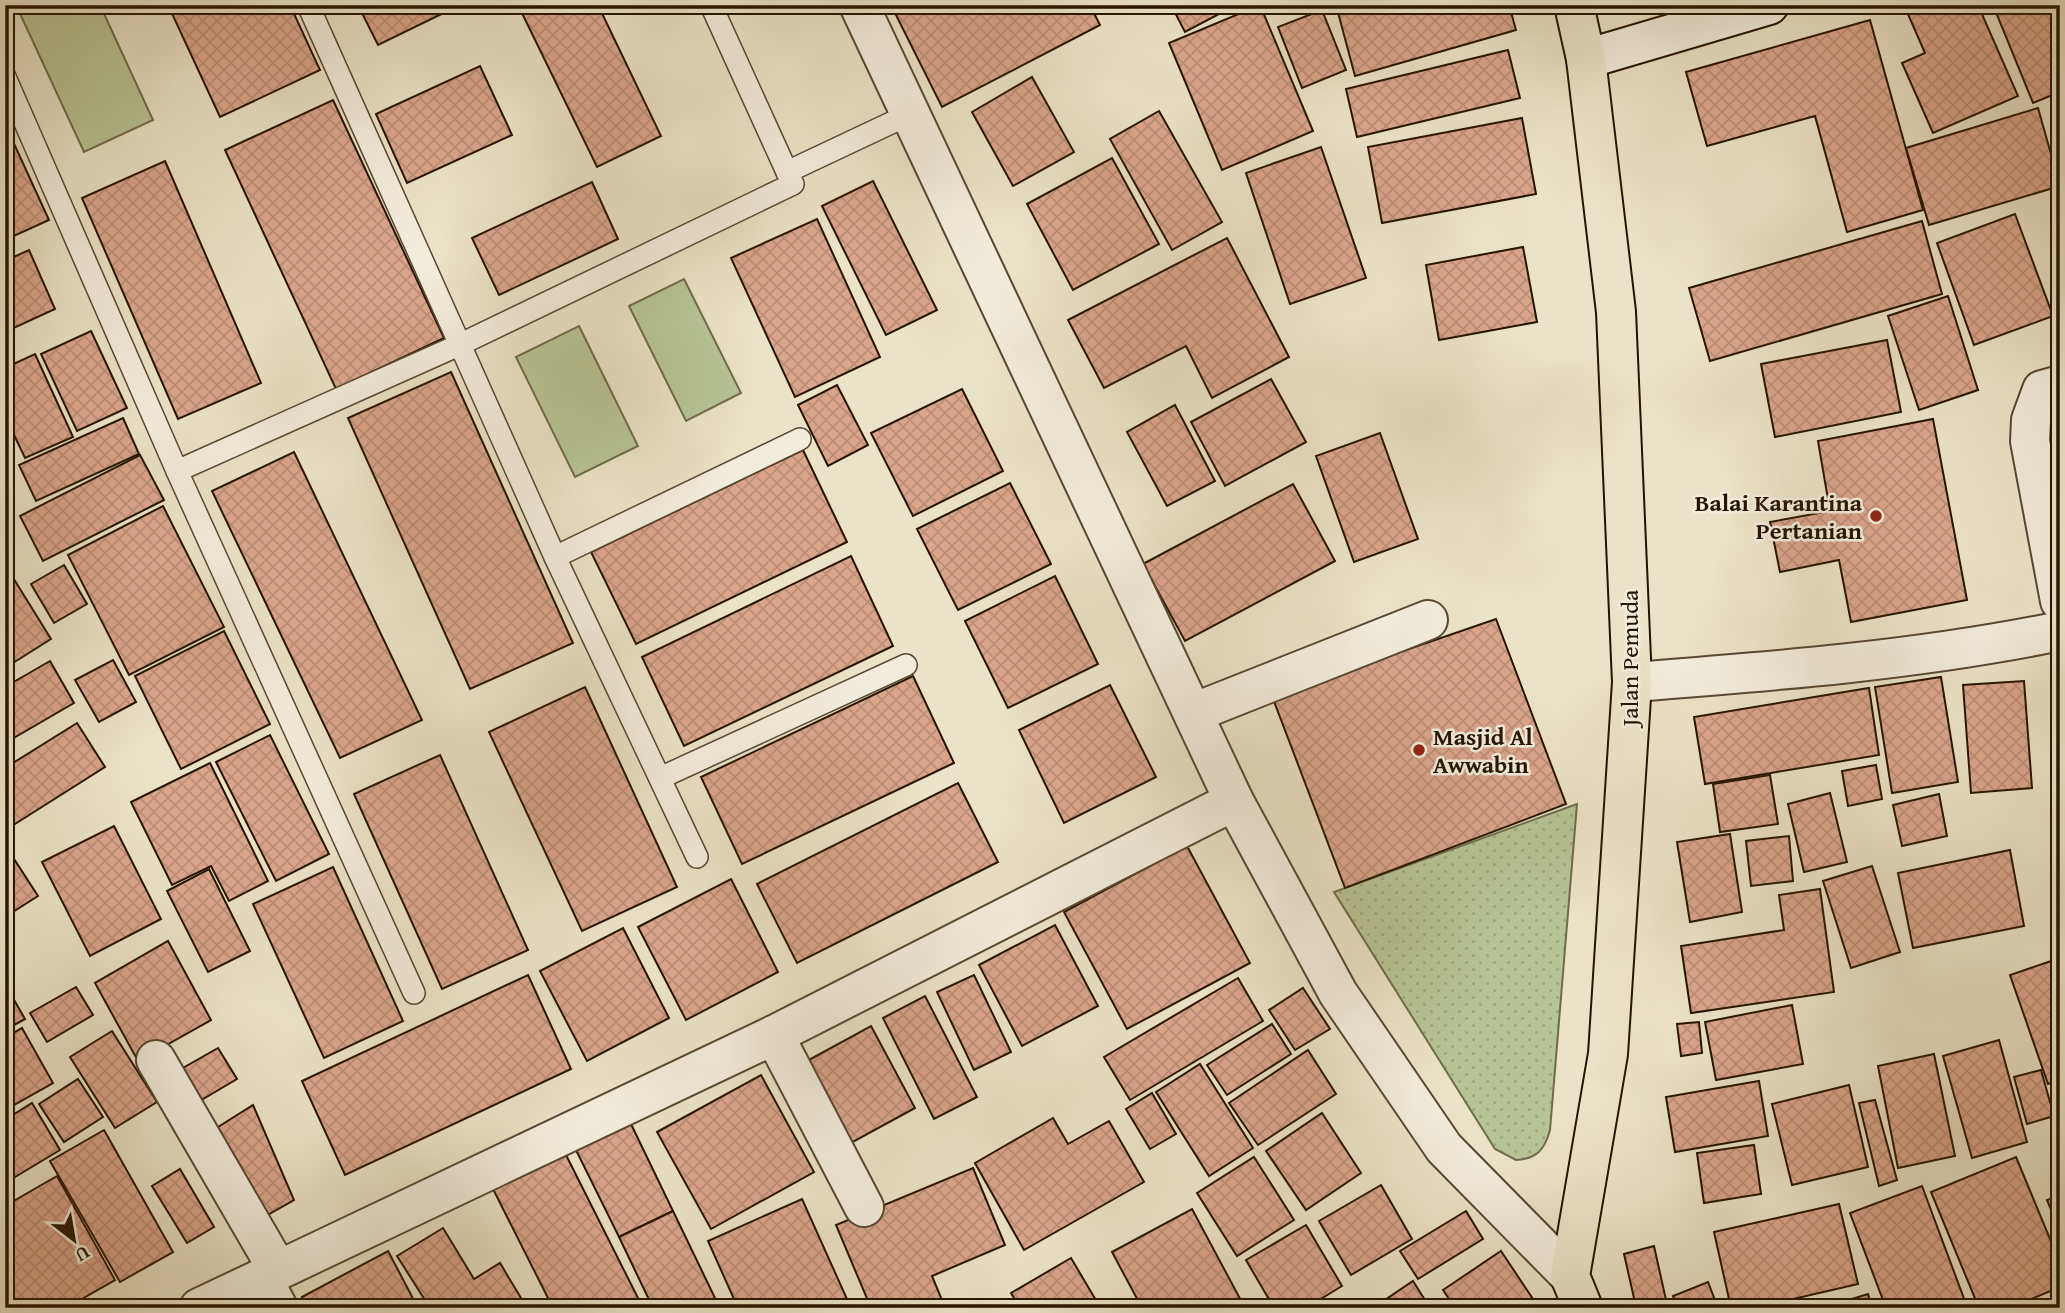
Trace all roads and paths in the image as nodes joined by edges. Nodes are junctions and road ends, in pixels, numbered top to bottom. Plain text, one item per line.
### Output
1 (308, 5) edge
2 (710, 5) edge
3 (859, 5) edge
4 (1574, 5) edge
5 (1769, 5) edge
6 (1586, 59) junction
7 (5, 77) edge
8 (910, 114) junction
9 (787, 172) junction
10 (459, 345) junction
11 (2060, 385) edge
12 (800, 439) dead end
13 (177, 471) junction
14 (555, 557) junction
15 (2060, 601) edge
16 (1428, 620) dead end
17 (2060, 631) edge
18 (906, 665) dead end
19 (1632, 682) junction
20 (1193, 713) junction
21 (660, 778) junction
22 (1234, 801) junction
23 (696, 856) dead end
24 (414, 993) dead end
25 (774, 1035) junction
26 (156, 1060) dead end
27 (864, 1207) dead end
28 (273, 1285) edge
29 (1577, 1292) edge
30 (199, 1308) edge

1 - 10 lane
2 - 9 lane
3 - 8 street
4 - 6 highway, Jalan Pemuda
5 - 6 street
6 - 19 highway, Jalan Pemuda
7 - 13 lane
8 - 9 lane
8 - 20 street
9 - 10 lane
10 - 13 lane
10 - 14 lane
11 - 15 street
12 - 14 lane
13 - 24 lane
14 - 21 lane
16 - 20 street
17 - 19 street
18 - 21 lane
19 - 29 highway, Jalan Pemuda
20 - 22 street
21 - 23 lane
22 - 25 street
22 - 29 street
25 - 27 street
25 - 28 street
26 - 28 street
28 - 30 street

